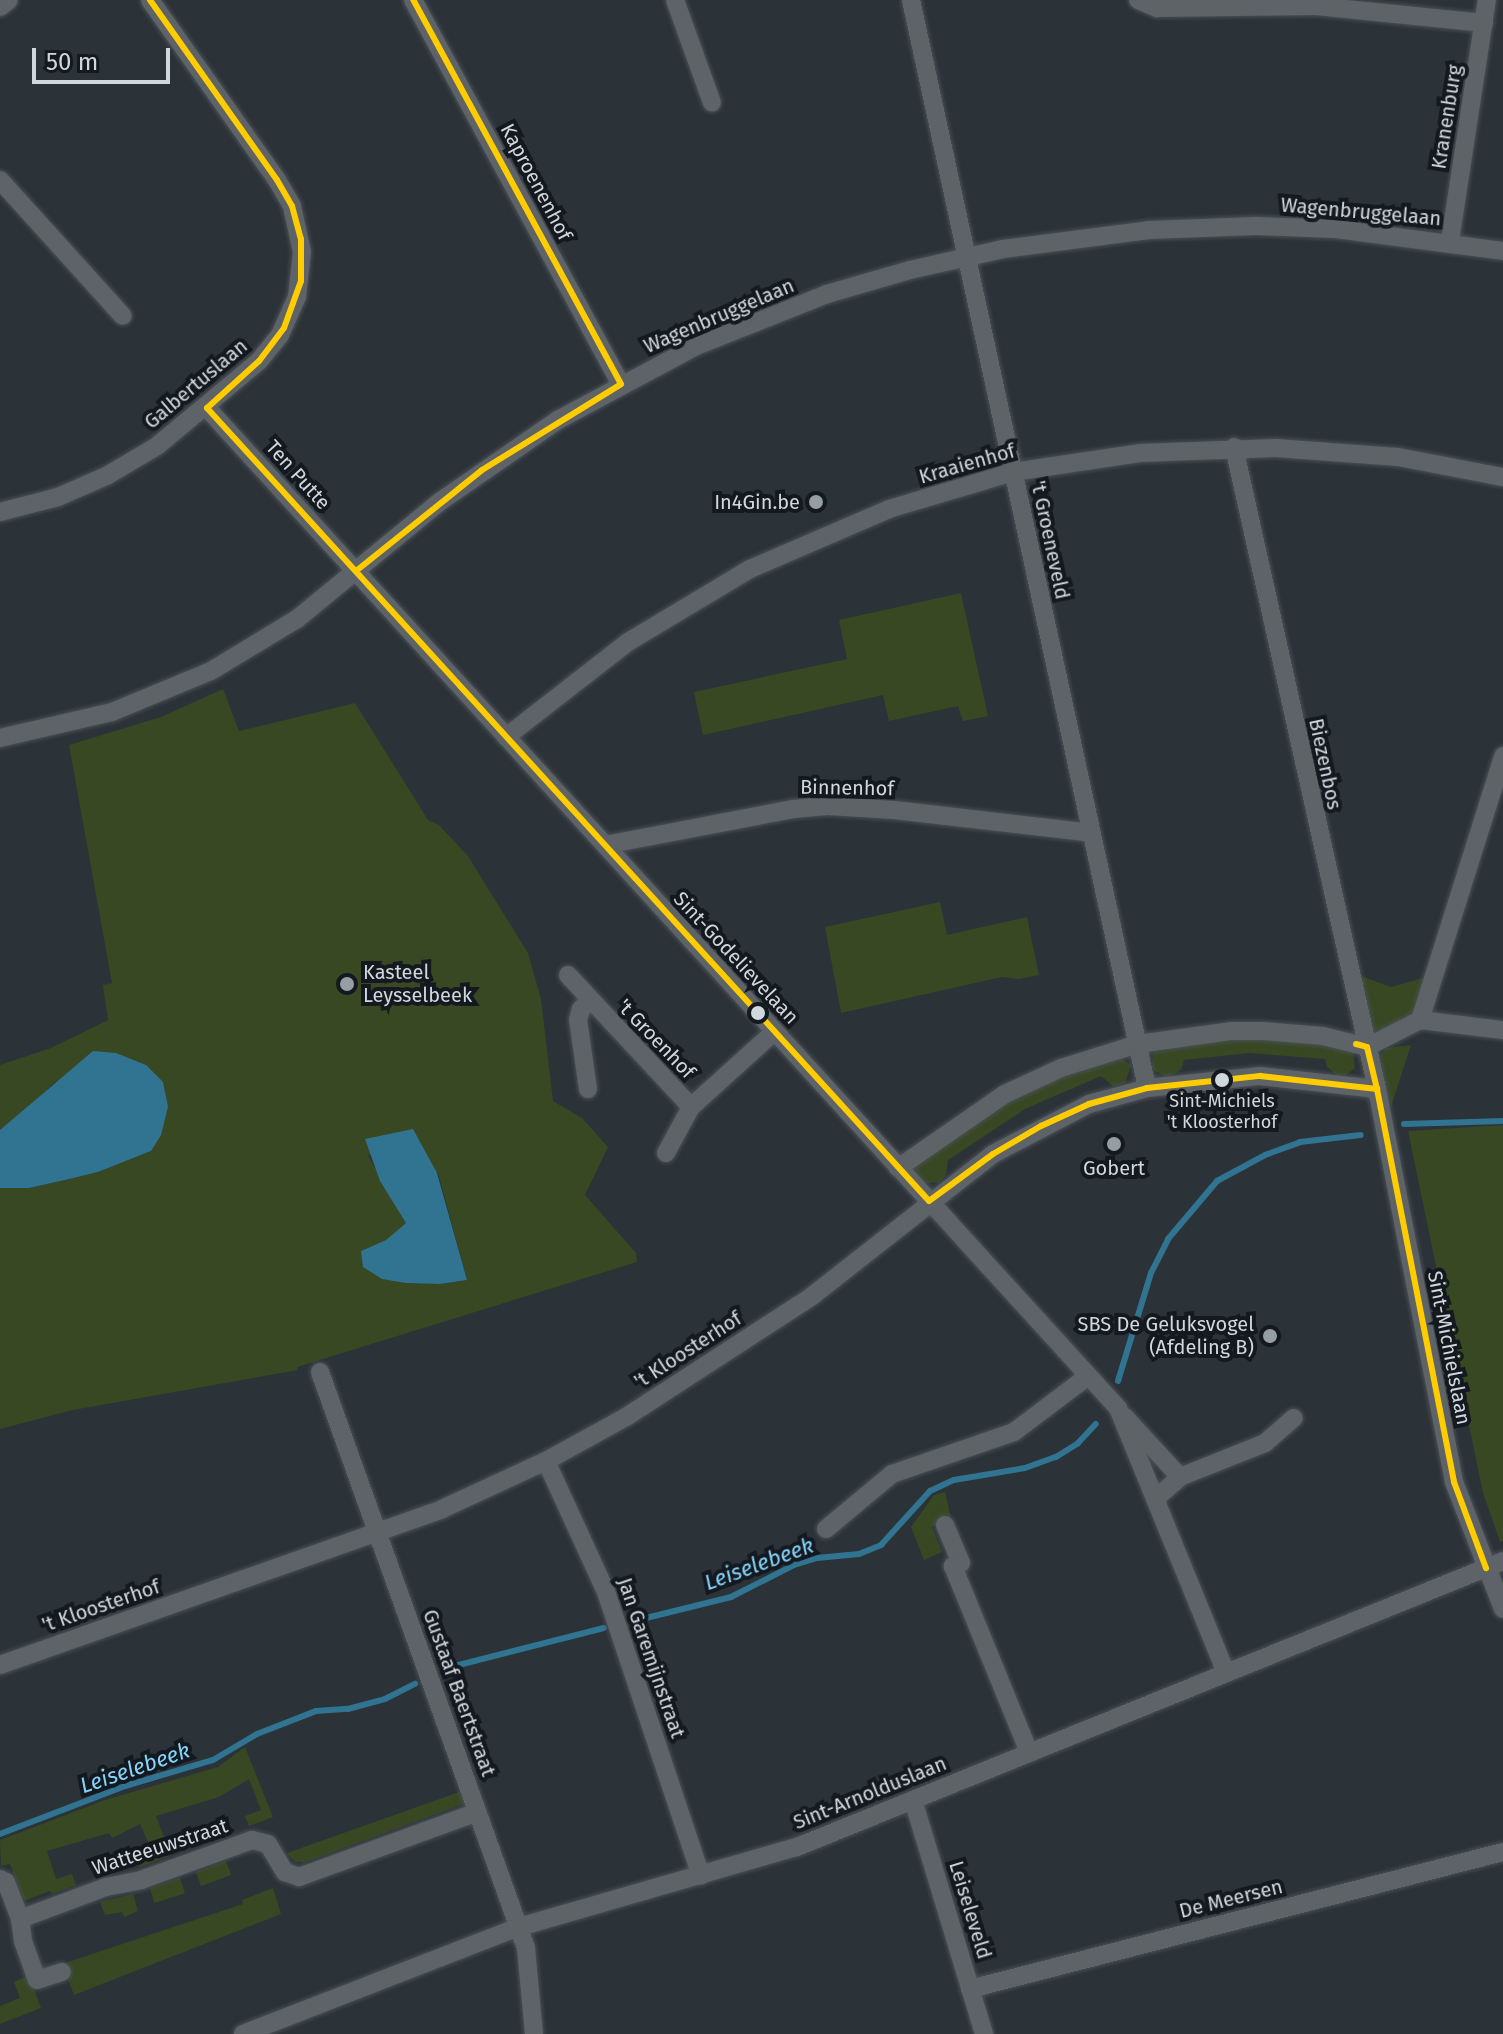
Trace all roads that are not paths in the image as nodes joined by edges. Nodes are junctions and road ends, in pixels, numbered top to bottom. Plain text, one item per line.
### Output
1 (9, 0) edge
2 (150, 0) edge
3 (413, 0) edge
4 (675, 0) edge
5 (911, 0) edge
6 (1138, 0) edge
7 (1487, 0) edge
8 (0, 7) edge
9 (1484, 23) junction
10 (712, 103) dead end
11 (0, 180) edge
12 (1450, 241) junction
13 (1503, 251) edge
14 (966, 256) junction
15 (123, 316) dead end
16 (621, 384) junction
17 (207, 408) junction
18 (1234, 447) junction
19 (1013, 472) junction
20 (1503, 477) edge
21 (0, 512) edge
22 (356, 571) junction
23 (506, 737) junction
24 (0, 738) edge
25 (1503, 756) edge
26 (1092, 833) junction
27 (605, 845) junction
28 (568, 975) dead end
29 (590, 1001) junction
30 (1420, 1020) junction
31 (1503, 1030) edge
32 (774, 1032) junction
33 (1138, 1044) junction
34 (1367, 1047) junction
35 (1147, 1088) junction
36 (588, 1089) dead end
37 (1377, 1089) junction
38 (691, 1107) junction
39 (666, 1153) dead end
40 (898, 1168) junction
41 (929, 1201) junction
42 (320, 1372) dead end
43 (1088, 1376) junction
44 (1118, 1408) junction
45 (1294, 1418) dead end
46 (546, 1461) junction
47 (1180, 1477) junction
48 (1155, 1499) junction
49 (945, 1525) dead end
50 (826, 1529) dead end
51 (378, 1532) junction
52 (1495, 1564) edge
53 (1503, 1609) edge
54 (0, 1665) edge
55 (1226, 1673) junction
56 (1029, 1752) junction
57 (913, 1800) junction
58 (478, 1812) junction
59 (1503, 1852) edge
60 (701, 1876) junction
61 (0, 1879) edge
62 (20, 1919) junction
63 (519, 1927) junction
64 (62, 1972) dead end
65 (970, 1989) junction
66 (243, 2034) edge
67 (534, 2034) edge
68 (984, 2034) edge

1 - 8 street
2 - 17 street, Galbertuslaan
3 - 16 street, Kaproenenhof
4 - 10 street
5 - 14 street, 't Groeneveld
6 - 9 street
7 - 9 street, Kranenburg
9 - 12 street, Kranenburg
11 - 15 street
12 - 13 street, Wagenbruggelaan
12 - 14 street, Wagenbruggelaan
14 - 16 street, Wagenbruggelaan
14 - 19 street, 't Groeneveld
16 - 22 street, Wagenbruggelaan
17 - 21 street, Galbertuslaan
17 - 22 street, Ten Putte
18 - 19 street, Kraaienhof
18 - 20 street, Kraaienhof
18 - 34 street, Biezenbos
19 - 23 street, Kraaienhof
19 - 26 street, 't Groeneveld
22 - 23 street, Sint-Godelievelaan
22 - 24 street, Wagenbruggelaan
23 - 27 street, Sint-Godelievelaan
25 - 30 street
26 - 27 street, Binnenhof
26 - 33 street, 't Groeneveld
27 - 32 street, Sint-Godelievelaan
28 - 29 street, 't Groenhof
29 - 36 street, 't Groenhof
29 - 38 street, 't Groenhof
30 - 31 street
30 - 34 street
32 - 38 street, 't Groenhof
32 - 40 street, Sint-Godelievelaan
33 - 34 street
33 - 35 street, 't Groeneveld
33 - 40 street
34 - 37 street, Biezenbos
35 - 37 street, 't Kloosterhof
35 - 41 street, 't Kloosterhof
37 - 52 street, Sint-Michielslaan
38 - 39 street, 't Groenhof
40 - 41 street, Sint-Godelievelaan
41 - 43 street, Sint-Godelievelaan
41 - 46 street, 't Kloosterhof
42 - 51 street, Gustaaf Baertstraat
43 - 44 street, Sint-Godelievelaan
43 - 50 street
44 - 47 street, Sint-Godelievelaan
44 - 48 street, Sint-Godelievelaan
45 - 47 street
46 - 51 street, 't Kloosterhof
46 - 60 street, Jan Garemijnstraat
47 - 48 street
48 - 55 street, Sint-Godelievelaan
49 - 56 street
51 - 54 street, 't Kloosterhof
51 - 58 street, Gustaaf Baertstraat
52 - 53 street, Sint-Michielslaan
52 - 55 street, Sint-Arnolduslaan
55 - 56 street, Sint-Arnolduslaan
56 - 57 street, Sint-Arnolduslaan
57 - 60 street, Sint-Arnolduslaan
57 - 65 street, Leiseleveld
58 - 62 street, Watteeuwstraat
58 - 63 street, Gustaaf Baertstraat
59 - 65 street, De Meersen
60 - 63 street, Sint-Arnolduslaan
61 - 62 street
62 - 64 street
63 - 66 street, Sint-Arnolduslaan
63 - 67 street, Gustaaf Baertstraat
65 - 68 street, Leiseleveld

